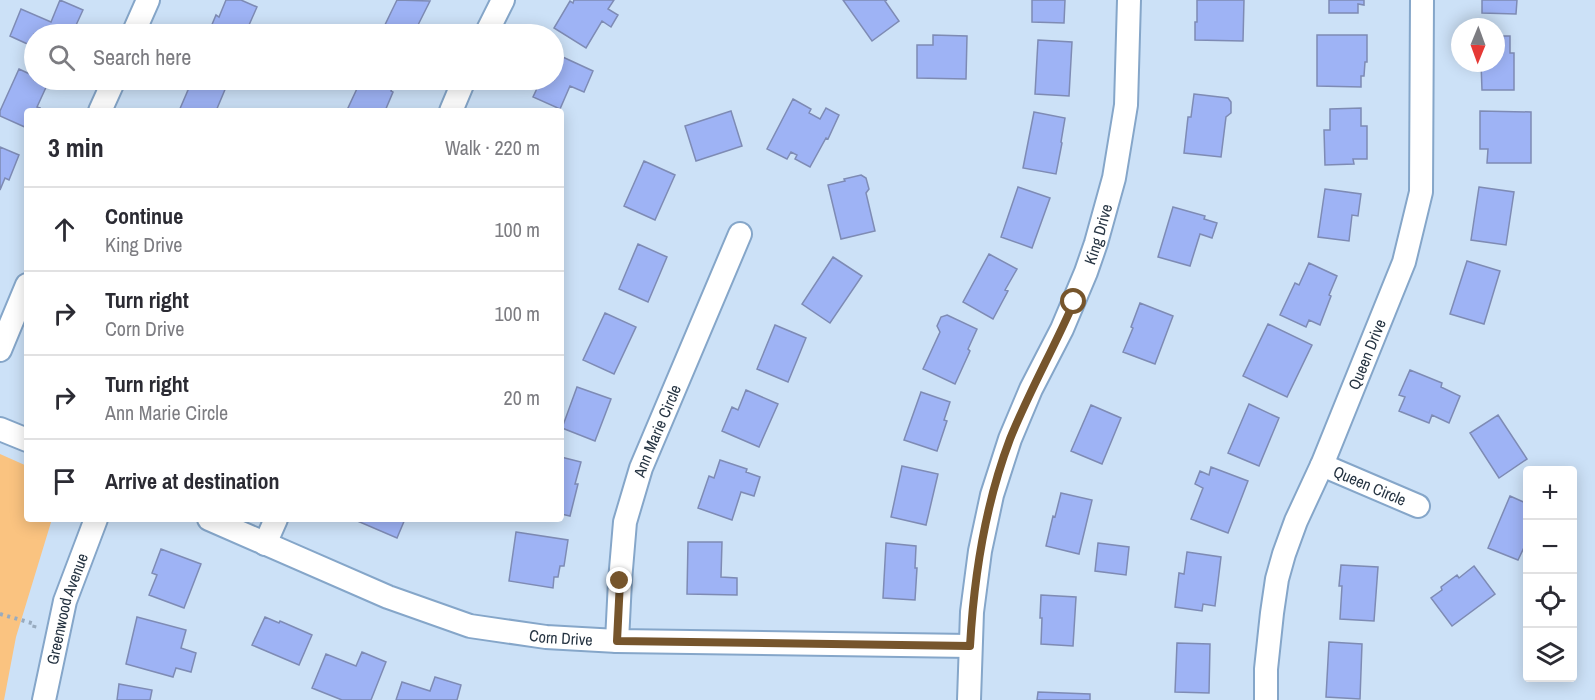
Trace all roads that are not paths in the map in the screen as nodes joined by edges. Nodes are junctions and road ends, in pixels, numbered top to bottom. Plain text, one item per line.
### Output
1 (148, 0) edge
2 (503, 0) edge
3 (1129, 0) edge
4 (1422, 0) edge
5 (137, 24) edge
6 (491, 24) edge
7 (109, 90) edge
8 (460, 90) edge
9 (101, 108) edge
10 (452, 108) edge
11 (740, 234) dead end
12 (24, 292) edge
13 (0, 350) edge
14 (0, 429) edge
15 (24, 439) edge
16 (1322, 465) junction
17 (1418, 506) dead end
18 (95, 522) edge
19 (216, 522) edge
20 (275, 522) edge
21 (265, 544) junction
22 (617, 641) junction
23 (970, 646) junction
24 (44, 700) edge
25 (969, 700) edge
26 (1266, 700) edge

1 - 5 street
2 - 6 street
3 - 23 street, King Drive
4 - 16 street, Queen Drive
7 - 9 street
8 - 10 street
11 - 22 street, Ann Marie Circle
12 - 13 street
14 - 15 street
16 - 17 street, Queen Circle
16 - 26 street, Queen Drive
18 - 24 street, Greenwood Avenue
19 - 21 street, Corn Drive
20 - 21 street
21 - 22 street, Corn Drive
22 - 23 street, Corn Drive
23 - 25 street, King Drive

